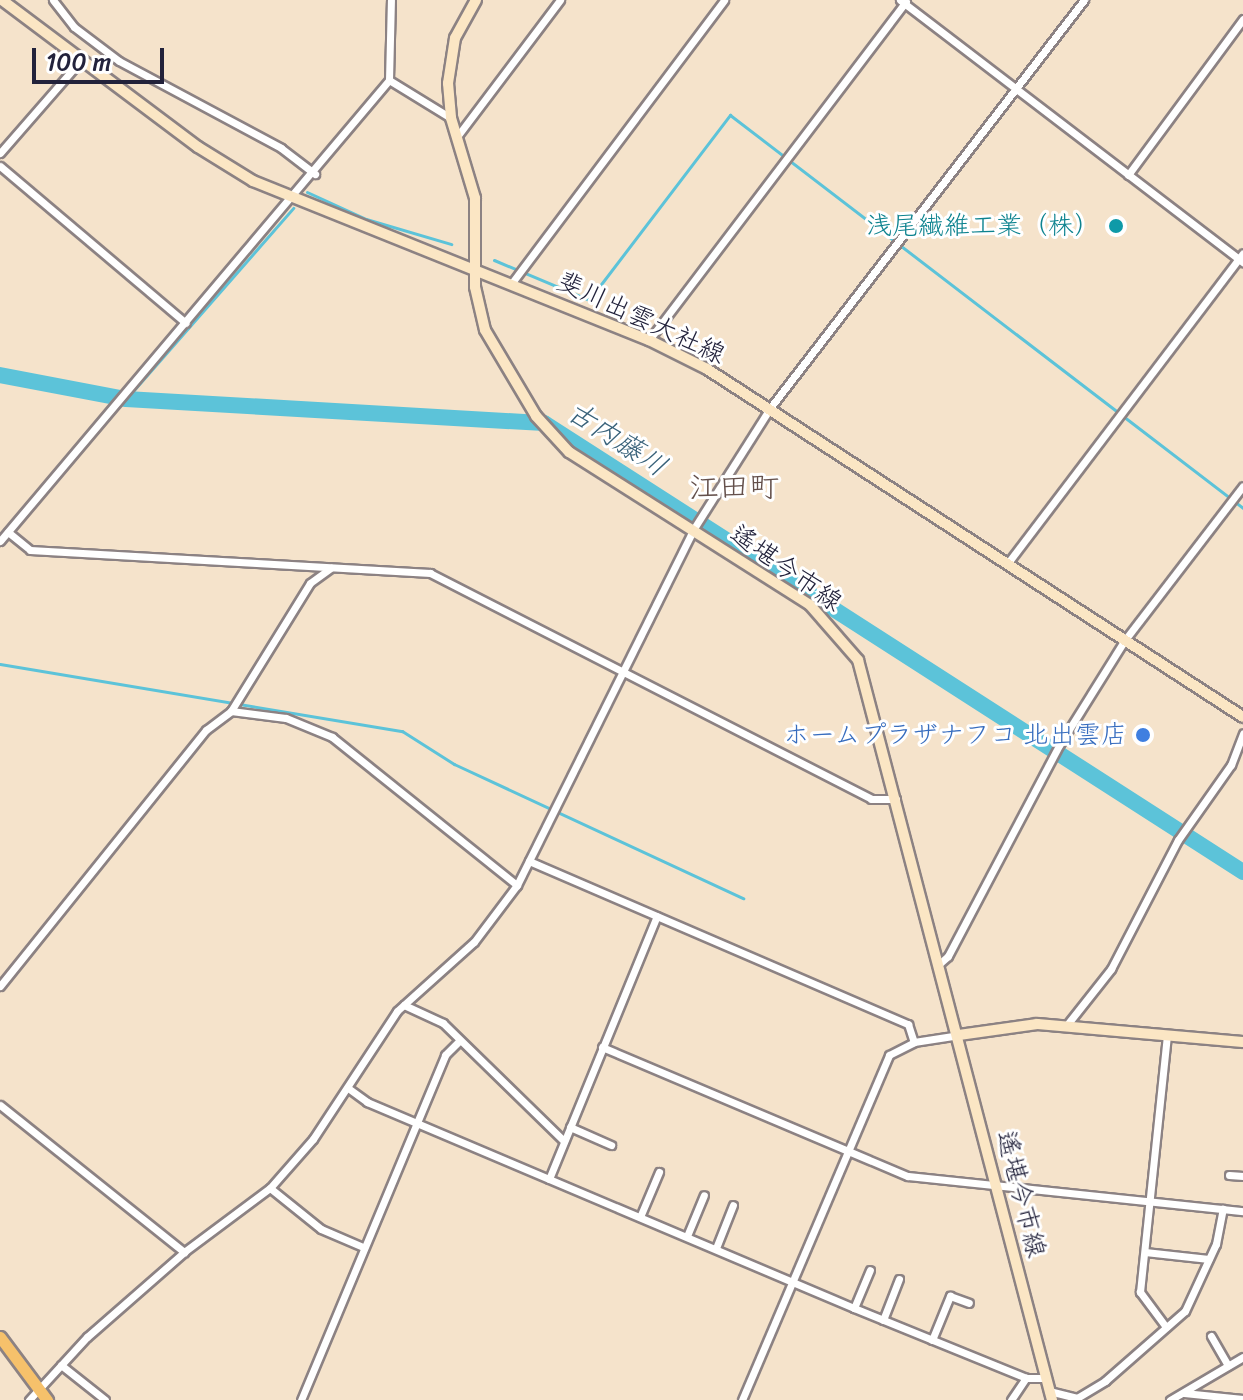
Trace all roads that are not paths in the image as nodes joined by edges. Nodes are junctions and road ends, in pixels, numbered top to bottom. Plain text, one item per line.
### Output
1 (2, 0) edge
2 (53, 0) edge
3 (391, 0) edge
4 (476, 0) edge
5 (560, 0) edge
6 (724, 0) edge
7 (1084, 0) edge
8 (904, 1) edge
9 (1243, 19) edge
10 (81, 60) junction
11 (389, 80) junction
12 (1015, 89) junction
13 (451, 118) junction
14 (456, 138) junction
15 (0, 153) edge
16 (0, 166) edge
17 (315, 174) junction
18 (1128, 175) junction
19 (294, 199) junction
20 (1242, 258) edge
21 (474, 268) junction
22 (511, 284) junction
23 (186, 323) junction
24 (649, 340) junction
25 (770, 408) junction
26 (1243, 486) edge
27 (693, 530) junction
28 (8, 532) junction
29 (0, 541) edge
30 (1007, 564) junction
31 (331, 568) junction
32 (1124, 641) junction
33 (621, 673) junction
34 (231, 711) junction
35 (1243, 717) edge
36 (1243, 733) edge
37 (896, 799) junction
38 (529, 861) junction
39 (517, 885) junction
40 (657, 916) junction
41 (938, 965) junction
42 (0, 986) edge
43 (404, 1005) junction
44 (1066, 1026) junction
45 (959, 1035) junction
46 (1167, 1035) junction
47 (460, 1040) junction
48 (914, 1042) junction
49 (1243, 1042) edge
50 (602, 1047) junction
51 (348, 1088) junction
52 (0, 1105) edge
53 (417, 1123) junction
54 (570, 1127) junction
55 (564, 1141) junction
56 (611, 1145) dead end
57 (848, 1152) junction
58 (659, 1172) dead end
59 (1229, 1175) dead end
60 (1243, 1176) edge
61 (549, 1179) junction
62 (995, 1186) junction
63 (270, 1188) junction
64 (704, 1195) dead end
65 (1151, 1203) junction
66 (733, 1205) dead end
67 (1223, 1209) junction
68 (1243, 1211) edge
69 (640, 1217) junction
70 (687, 1236) junction
71 (363, 1247) junction
72 (716, 1248) junction
73 (184, 1252) junction
74 (1145, 1252) junction
75 (1209, 1259) junction
76 (870, 1270) dead end
77 (899, 1279) dead end
78 (793, 1280) junction
79 (969, 1303) dead end
80 (854, 1308) junction
81 (883, 1320) junction
82 (1166, 1327) junction
83 (1211, 1336) dead end
84 (0, 1337) edge
85 (932, 1340) junction
86 (1243, 1357) edge
87 (61, 1365) junction
88 (1228, 1366) junction
89 (1026, 1378) junction
90 (1046, 1378) junction
91 (40, 1387) junction
92 (1181, 1393) junction
93 (1050, 1395) edge
94 (1243, 1399) edge
95 (29, 1400) edge
96 (47, 1400) edge
97 (105, 1400) edge
98 (301, 1400) edge
99 (742, 1400) edge
100 (1011, 1400) edge
101 (1170, 1400) edge

1 - 10 main road, 斐川出雲大社線
2 - 17 street
3 - 11 street
4 - 13 main road, 遙堪今市線
5 - 14 street
6 - 22 street
7 - 12 street
8 - 12 street
8 - 24 street
9 - 18 street
10 - 15 street
10 - 19 main road, 斐川出雲大社線
11 - 13 street
11 - 17 street
12 - 18 street
12 - 25 street
13 - 14 main road, 遙堪今市線
14 - 21 main road, 遙堪今市線
16 - 23 street
17 - 19 street
18 - 20 street
19 - 21 main road, 斐川出雲大社線
19 - 23 street
20 - 30 street
21 - 22 main road, 斐川出雲大社線
21 - 27 main road, 遙堪今市線
22 - 24 main road, 斐川出雲大社線
23 - 28 street
24 - 25 main road, 斐川出雲大社線
25 - 27 street
25 - 30 main road, 斐川出雲大社線
26 - 32 street
27 - 33 street
27 - 37 main road, 遙堪今市線
28 - 29 street
28 - 31 street
30 - 32 main road, 斐川出雲大社線
31 - 33 street
31 - 34 street
32 - 35 main road, 斐川出雲大社線
32 - 41 street
33 - 37 street
33 - 38 street
34 - 39 street
34 - 42 street
36 - 44 street
37 - 41 main road, 遙堪今市線
38 - 39 street
38 - 40 street
39 - 43 street
40 - 48 street
40 - 50 street
41 - 45 main road, 遙堪今市線
43 - 47 street
43 - 51 street
44 - 45 main road
44 - 46 main road
45 - 48 street
45 - 62 main road, 遙堪今市線
46 - 49 main road
46 - 65 street
47 - 53 street
47 - 55 street
48 - 57 street
50 - 54 street
50 - 57 street
51 - 53 street
51 - 63 street
52 - 73 street
53 - 61 street
53 - 71 street
54 - 55 street
54 - 56 street
55 - 61 street
57 - 62 street
57 - 78 street
58 - 69 street
59 - 60 street
61 - 69 street
62 - 65 street
62 - 90 main road, 遙堪今市線
63 - 71 street
63 - 73 street
64 - 70 street
65 - 67 street
65 - 74 street
66 - 72 street
67 - 68 street
67 - 75 street
69 - 70 street
70 - 72 street
71 - 98 street
72 - 78 street
73 - 87 street
74 - 75 street
74 - 82 street
75 - 82 street
76 - 80 street
77 - 81 street
78 - 80 street
78 - 99 street
79 - 85 street
80 - 81 street
81 - 85 street
82 - 93 street
83 - 88 street
84 - 91 main road
85 - 89 street
86 - 88 street
87 - 91 street
87 - 97 street
88 - 92 street
89 - 90 street
89 - 100 street
90 - 93 main road, 遙堪今市線
91 - 95 street
91 - 96 main road
92 - 94 street
92 - 101 street

